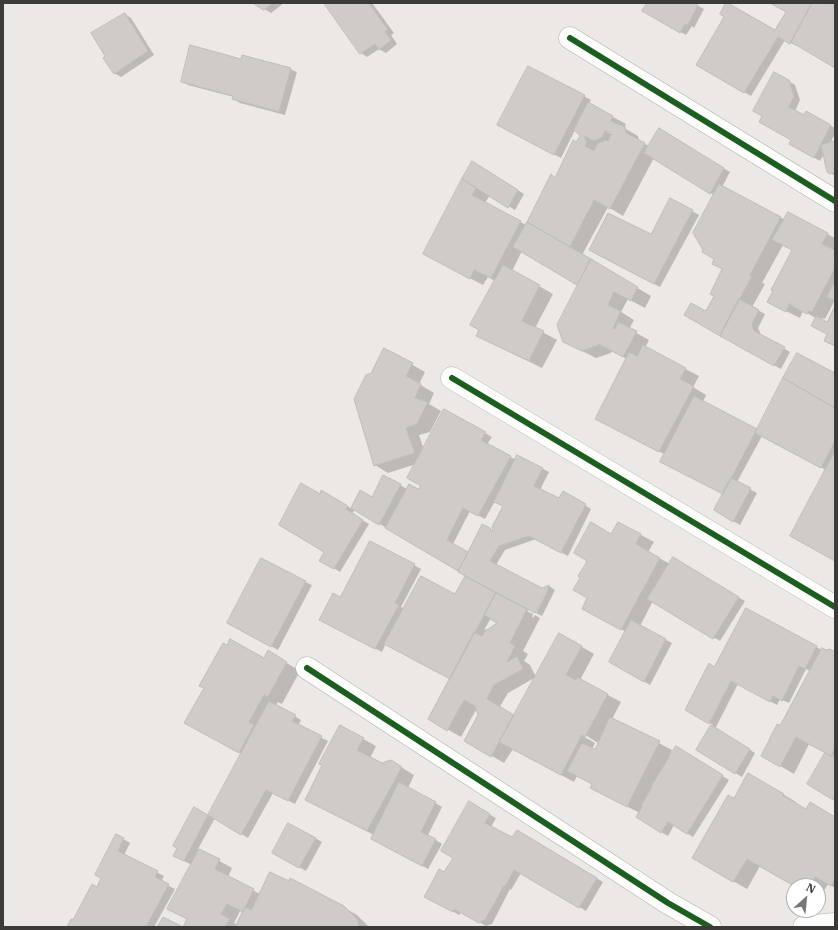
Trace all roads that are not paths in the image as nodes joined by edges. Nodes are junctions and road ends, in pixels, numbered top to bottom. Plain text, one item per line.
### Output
1 (570, 38) dead end
2 (835, 201) edge
3 (452, 378) dead end
4 (835, 608) edge
5 (307, 668) dead end
6 (835, 924) edge
7 (710, 927) edge
8 (804, 927) edge

1 - 2 street
3 - 4 street
5 - 7 street
6 - 8 street

